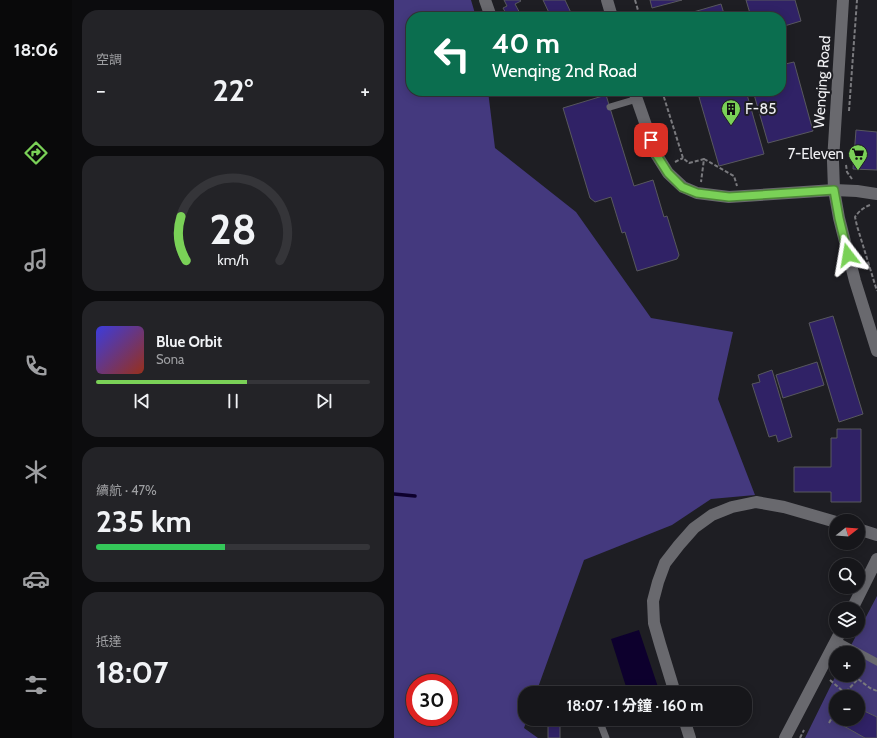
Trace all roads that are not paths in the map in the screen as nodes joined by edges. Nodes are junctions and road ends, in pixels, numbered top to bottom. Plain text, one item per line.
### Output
1 (485, 0) edge
2 (607, 0) edge
3 (843, 0) edge
4 (489, 12) edge
5 (611, 12) edge
6 (634, 96) edge
7 (636, 96) edge
8 (610, 107) dead end
9 (834, 190) junction
10 (874, 200) edge
11 (877, 351) edge
12 (829, 520) edge
13 (865, 531) edge
14 (877, 534) edge
15 (877, 559) edge
16 (856, 602) edge
17 (838, 638) edge
18 (842, 638) edge
19 (877, 662) edge
20 (674, 686) edge
21 (601, 726) edge
22 (686, 726) edge
23 (606, 738) edge
24 (690, 738) edge
25 (785, 738) edge

1 - 4 street
2 - 5 street
3 - 9 street, Wenqing Road
6 - 8 lane
7 - 9 street
9 - 10 street
9 - 11 street, Wenqing Road
12 - 20 street
13 - 14 street
15 - 16 street
17 - 25 street
18 - 19 lane
21 - 23 lane
22 - 24 street

